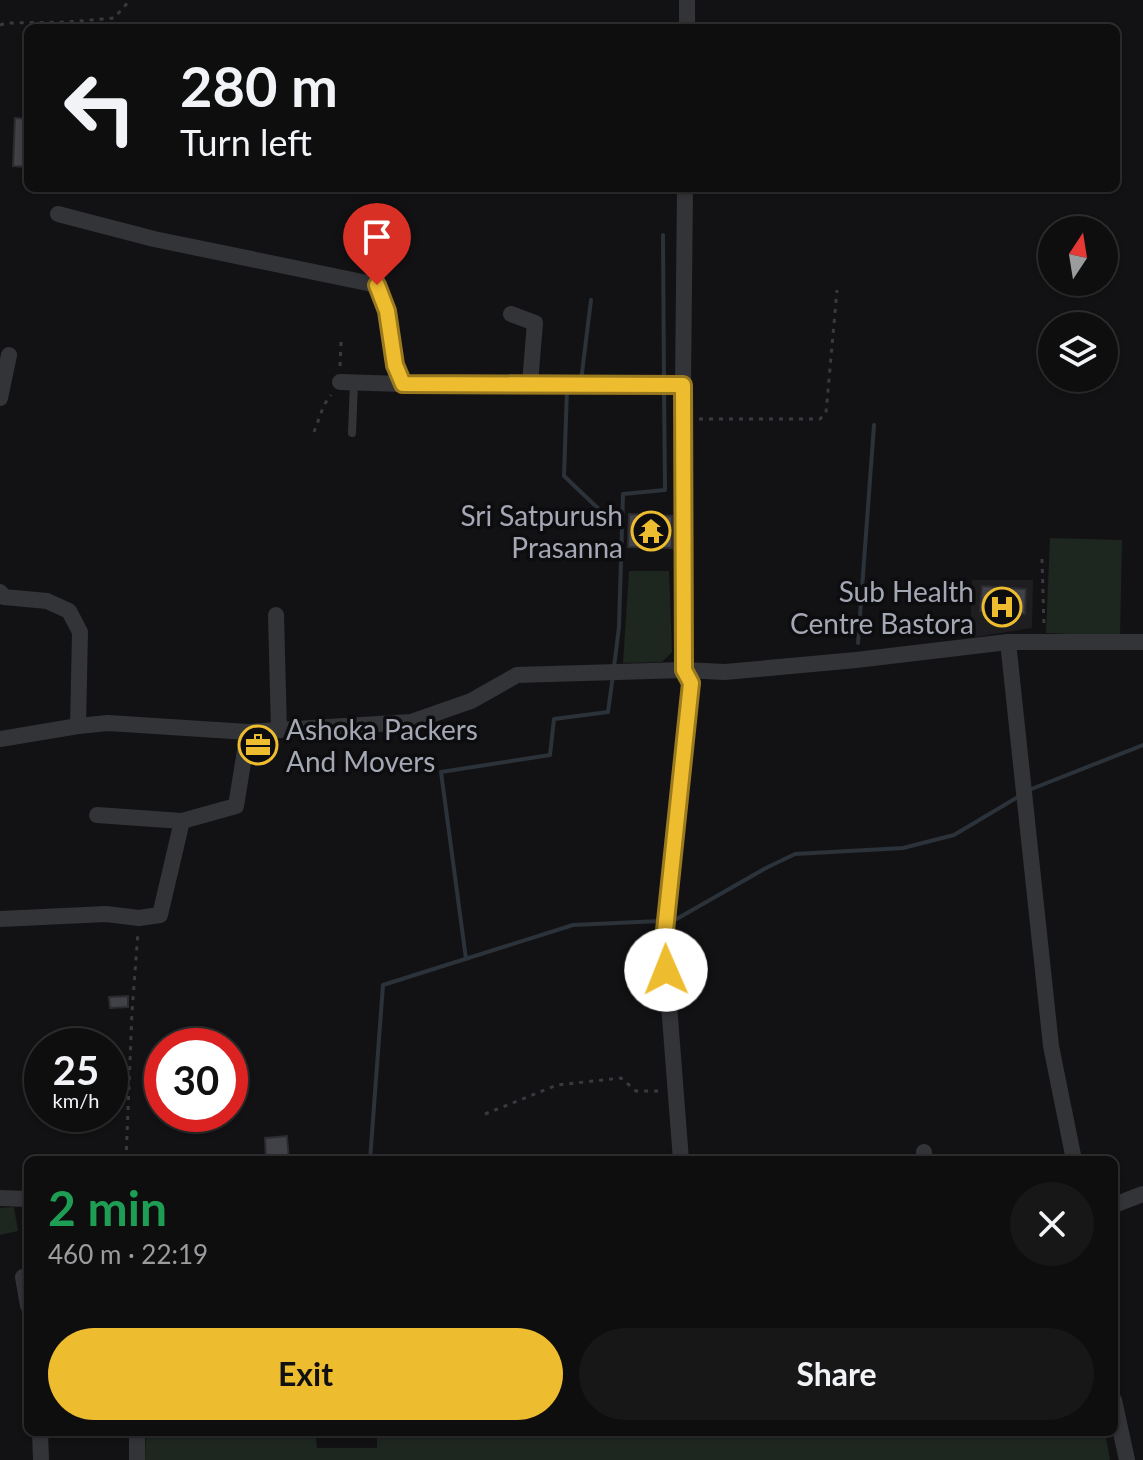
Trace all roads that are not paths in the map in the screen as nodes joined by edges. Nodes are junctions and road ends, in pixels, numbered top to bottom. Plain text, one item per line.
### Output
1 (687, 0) edge
2 (687, 24) edge
3 (685, 192) edge
4 (58, 214) dead end
5 (511, 314) dead end
6 (9, 355) dead end
7 (347, 382) joint
8 (530, 383) junction
9 (403, 384) junction
10 (683, 385) junction
11 (0, 398) edge
12 (352, 433) dead end
13 (0, 592) edge
14 (276, 615) dead end
15 (1008, 642) junction
16 (1143, 642) edge
17 (684, 670) junction
18 (78, 726) junction
19 (279, 730) junction
20 (248, 732) junction
21 (0, 739) edge
22 (97, 815) dead end
23 (182, 821) junction
24 (0, 919) edge
25 (681, 1156) edge
26 (1073, 1156) edge
27 (1143, 1194) edge
28 (0, 1198) edge
29 (24, 1199) edge
30 (1118, 1207) edge
31 (23, 1277) dead end
32 (24, 1283) edge
33 (1118, 1418) edge
34 (40, 1436) edge
35 (137, 1436) edge
36 (41, 1460) edge
37 (137, 1460) edge
38 (1127, 1460) edge

1 - 2 street
3 - 10 street
4 - 9 street
5 - 8 street
6 - 11 street
7 - 9 street
7 - 12 lane
8 - 9 street
8 - 10 street
10 - 17 street
13 - 18 street
14 - 19 street
15 - 16 street
15 - 17 street
15 - 26 street
17 - 19 street
17 - 25 street
18 - 20 street
18 - 21 street
19 - 20 street
20 - 23 street
22 - 23 street
23 - 24 street
27 - 30 street
28 - 29 street
31 - 32 street
33 - 38 street
34 - 36 street
35 - 37 street

